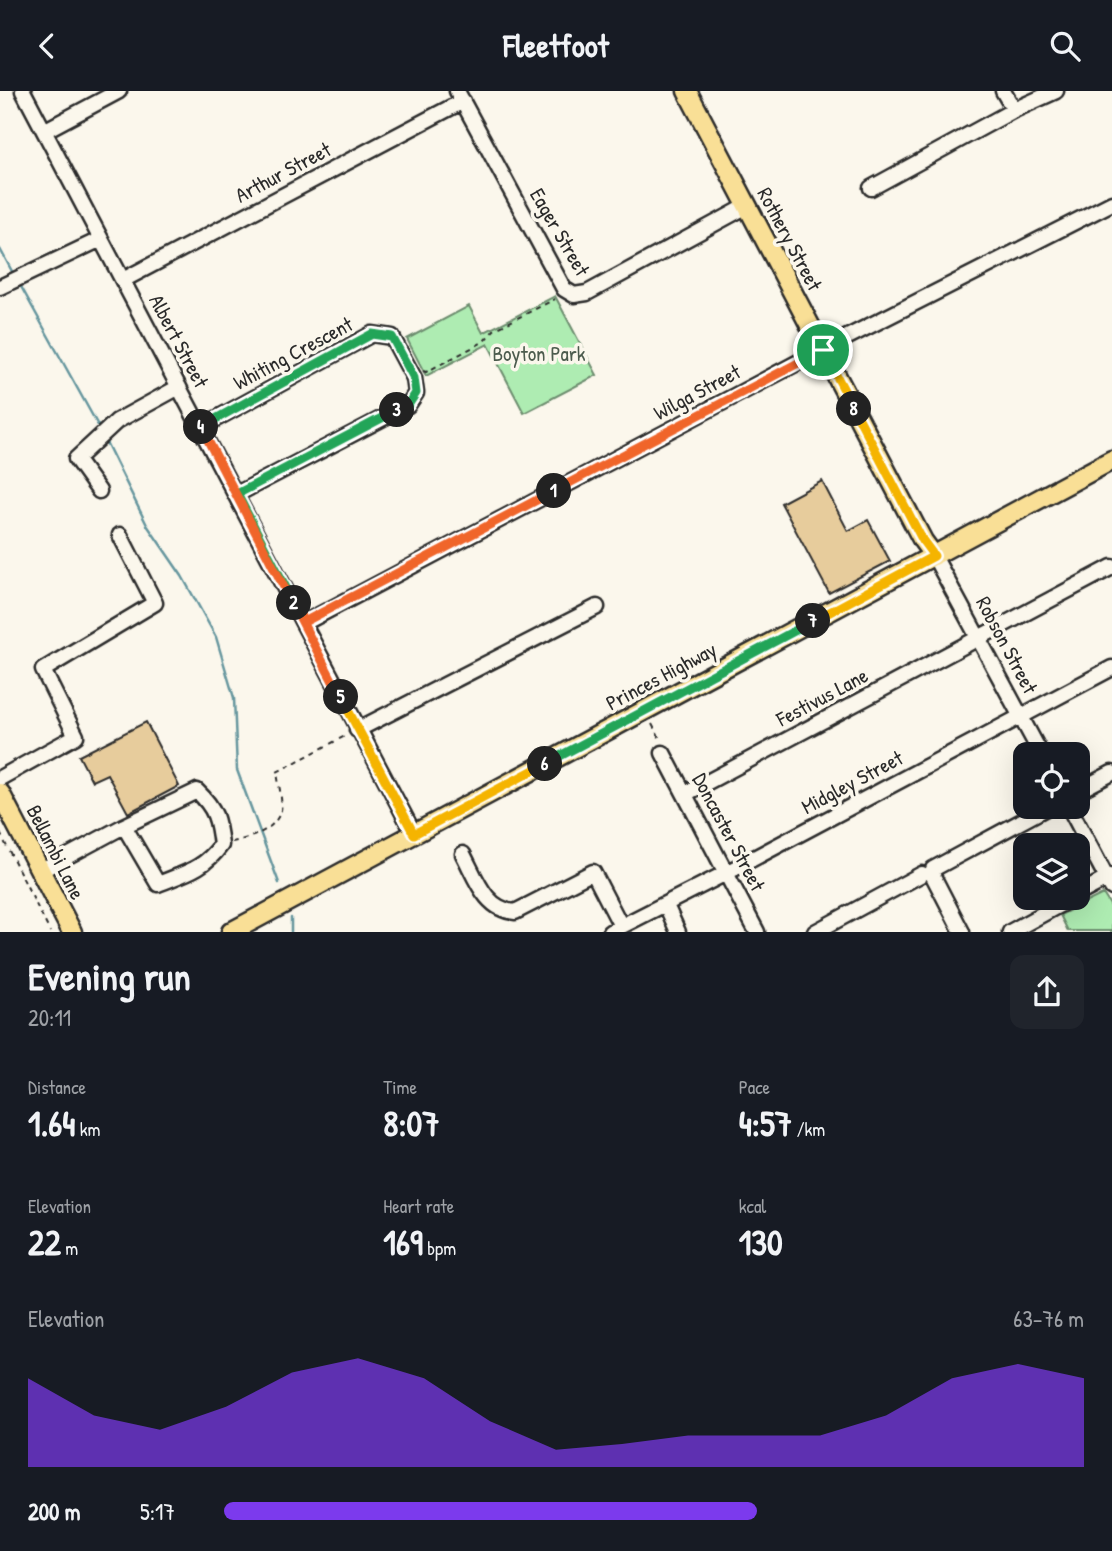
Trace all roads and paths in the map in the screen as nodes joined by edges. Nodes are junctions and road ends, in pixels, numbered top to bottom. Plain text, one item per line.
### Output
1 (23, 91) edge
2 (119, 91) edge
3 (687, 91) edge
4 (1003, 91) edge
5 (1056, 91) edge
6 (460, 96) edge
7 (1014, 110) junction
8 (44, 131) junction
9 (871, 188) dead end
10 (1112, 203) edge
11 (747, 206) junction
12 (101, 239) junction
13 (123, 280) junction
14 (0, 287) edge
15 (559, 296) dead end
16 (823, 350) junction
17 (413, 377) junction
18 (179, 387) junction
19 (201, 427) junction
20 (1112, 460) edge
21 (99, 491) dead end
22 (237, 494) junction
23 (120, 535) dead end
24 (934, 556) junction
25 (1112, 567) edge
26 (597, 607) dead end
27 (304, 622) junction
28 (979, 637) junction
29 (1112, 668) edge
30 (1021, 716) junction
31 (650, 720) dead end
32 (357, 730) junction
33 (1035, 742) edge
34 (664, 751) joint
35 (1112, 773) edge
36 (0, 778) edge
37 (1090, 785) edge
38 (0, 793) edge
39 (685, 794) junction
40 (1026, 819) edge
41 (1076, 819) edge
42 (124, 826) junction
43 (0, 833) edge
44 (414, 834) junction
45 (221, 845) junction
46 (463, 855) dead end
47 (928, 871) junction
48 (726, 873) junction
49 (42, 874) junction
50 (1110, 881) edge
51 (1090, 889) edge
52 (666, 905) junction
53 (1050, 910) edge
54 (615, 929) edge
55 (51, 932) edge
56 (64, 932) edge
57 (72, 932) edge
58 (231, 932) edge
59 (678, 932) edge
60 (757, 932) edge
61 (815, 932) edge
62 (962, 932) edge
63 (1010, 932) edge

1 - 8 street, Albert Street
2 - 8 street
3 - 11 main road, Rothery Street
4 - 7 street
5 - 7 street
6 - 11 street, Eager Street
6 - 13 street, Arthur Street
7 - 9 street
8 - 12 street, Albert Street
10 - 16 street, Wilga Street
11 - 16 main road, Rothery Street
12 - 13 street, Albert Street
12 - 14 street
13 - 18 street, Albert Street
15 - 17 path
16 - 24 main road, Rothery Street
16 - 27 street, Wilga Street
17 - 19 street, Whiting Crescent
17 - 22 street
18 - 19 street, Albert Street
18 - 21 street
19 - 22 street, Albert Street
20 - 24 main road, Princes Highway
22 - 27 street, Albert Street
23 - 36 street
24 - 28 street, Robson Street
24 - 44 main road, Princes Highway
25 - 28 street, Festivus Lane
26 - 32 street
27 - 32 street, Albert Street
28 - 30 street, Robson Street
28 - 39 street, Festivus Lane
29 - 30 street, Midgley Street
30 - 33 street, Robson Street
30 - 48 street, Midgley Street
31 - 34 path
32 - 44 street, Albert Street
32 - 45 path
34 - 39 street, Doncaster Street
35 - 37 street
38 - 49 main road, Bellambi Lane
39 - 48 street, Doncaster Street
40 - 47 street
41 - 50 street
42 - 45 street
42 - 45 street
42 - 49 street
43 - 55 path
44 - 58 main road, Princes Highway
46 - 54 street
47 - 61 street
47 - 62 street
48 - 52 street, Midgley Street
48 - 60 street, Doncaster Street
49 - 56 main road
49 - 57 main road, Bellambi Lane
50 - 51 street
52 - 54 street, Midgley Street
52 - 59 street
53 - 63 street

